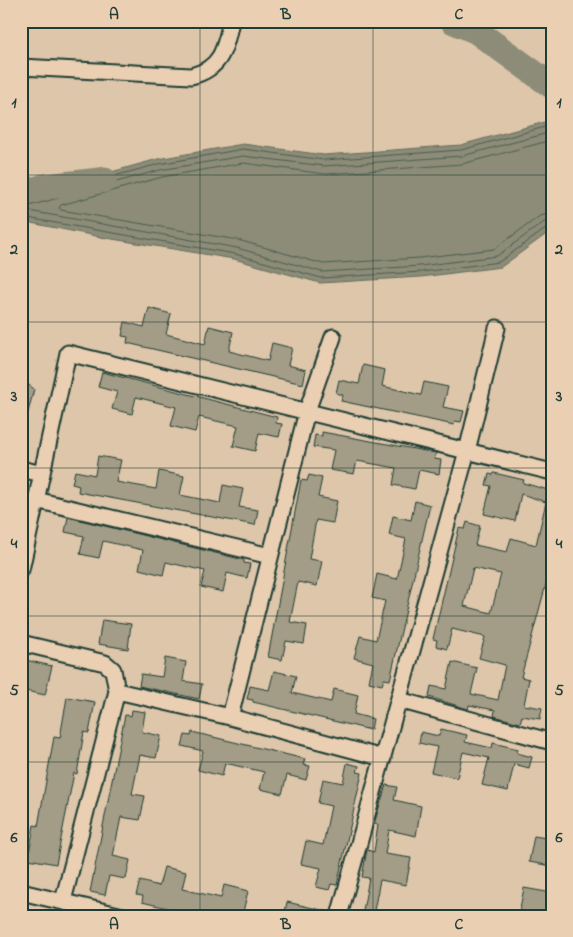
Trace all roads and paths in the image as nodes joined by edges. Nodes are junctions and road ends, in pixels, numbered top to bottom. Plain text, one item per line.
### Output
1 (231, 21) edge
2 (21, 67) edge
3 (497, 328) dead end
4 (333, 337) dead end
5 (307, 412) junction
6 (467, 451) junction
7 (21, 469) edge
8 (552, 472) edge
9 (42, 474) junction
10 (36, 500) junction
11 (270, 556) junction
12 (21, 570) edge
13 (21, 643) edge
14 (117, 691) junction
15 (399, 700) junction
16 (230, 717) junction
17 (552, 742) edge
18 (383, 758) junction
19 (21, 892) edge
20 (63, 901) junction
21 (123, 916) edge
22 (339, 916) edge

1 - 2 street
3 - 6 street
4 - 5 street
5 - 6 street
5 - 9 street
5 - 11 street
6 - 8 street
6 - 15 street
7 - 9 street
9 - 10 street
10 - 11 street
10 - 12 street
11 - 16 street
13 - 14 street
14 - 16 street
14 - 20 street
15 - 17 street
15 - 18 street
16 - 18 street
18 - 22 street
19 - 20 street
20 - 21 street

